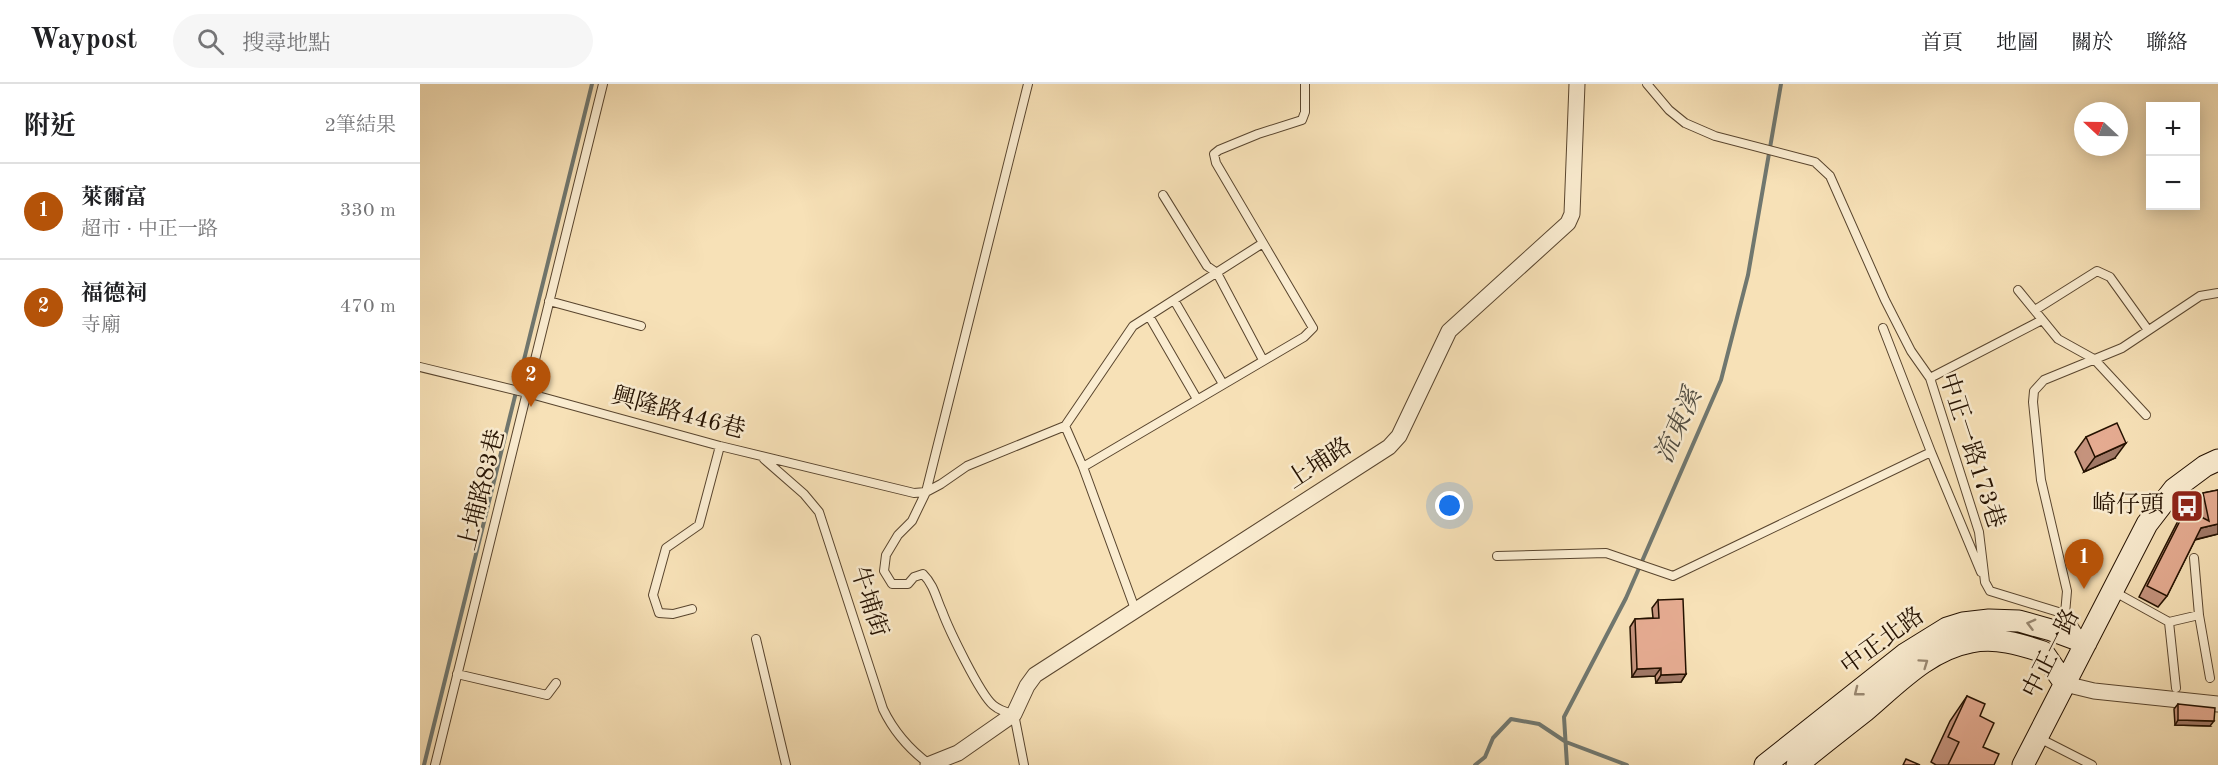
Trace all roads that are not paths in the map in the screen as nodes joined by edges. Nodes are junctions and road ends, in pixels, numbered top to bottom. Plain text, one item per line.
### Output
1 (603, 84) edge
2 (1028, 84) edge
3 (1305, 84) edge
4 (1577, 84) edge
5 (1647, 84) edge
6 (1163, 195) dead end
7 (1263, 243) junction
8 (1217, 273) junction
9 (2018, 290) dead end
10 (2218, 293) edge
11 (1174, 300) junction
12 (549, 302) junction
13 (2035, 310) junction
14 (1149, 316) junction
15 (2042, 320) junction
16 (641, 326) dead end
17 (1883, 328) dead end
18 (2148, 330) junction
19 (2094, 359) junction
20 (1263, 360) junction
21 (420, 367) edge
22 (1930, 378) junction
23 (1223, 384) junction
24 (526, 393) junction
25 (1197, 399) junction
26 (2146, 415) dead end
27 (1065, 426) junction
28 (720, 446) junction
29 (1930, 452) junction
30 (762, 456) junction
31 (2218, 460) edge
32 (1083, 467) junction
33 (926, 492) junction
34 (1497, 556) dead end
35 (2194, 558) edge
36 (1985, 582) junction
37 (2113, 591) junction
38 (692, 609) dead end
39 (1135, 609) junction
40 (2065, 614) junction
41 (2199, 615) junction
42 (2169, 622) junction
43 (756, 639) dead end
44 (2086, 643) junction
45 (458, 674) junction
46 (2210, 678) dead end
47 (556, 683) dead end
48 (2065, 684) junction
49 (2176, 688) dead end
50 (2218, 704) edge
51 (1014, 714) junction
52 (2037, 737) junction
53 (435, 765) edge
54 (786, 765) edge
55 (929, 765) edge
56 (1024, 765) edge
57 (1765, 765) edge
58 (1797, 765) edge
59 (2023, 765) edge
60 (2092, 765) edge

1 - 12 lane, 上埔路83巷
2 - 33 lane
3 - 7 lane
4 - 39 street, 上埔路
5 - 22 lane, 中正一路173巷
6 - 8 lane
7 - 8 lane
7 - 20 lane
8 - 11 lane
8 - 20 lane
9 - 13 lane
10 - 18 lane
11 - 14 lane
11 - 23 lane
12 - 16 lane
12 - 24 lane, 上埔路83巷
13 - 15 lane
13 - 18 lane
14 - 25 lane
14 - 27 lane
15 - 19 lane
15 - 22 lane
17 - 29 lane
18 - 19 lane
19 - 26 lane
19 - 40 lane
20 - 23 lane
21 - 24 lane, 興隆路446巷
22 - 36 lane, 中正一路173巷
23 - 25 lane
24 - 28 lane, 興隆路446巷
24 - 45 lane, 上埔路83巷
25 - 32 lane
27 - 32 lane
27 - 33 lane
28 - 30 lane, 興隆路446巷
28 - 38 lane
29 - 34 lane
29 - 36 lane
30 - 33 lane, 興隆路446巷
30 - 55 lane, 牛埔街
31 - 37 main road, 中正一路
32 - 39 lane
33 - 51 lane
35 - 41 lane
36 - 40 lane
37 - 42 lane
37 - 44 main road, 中正一路
39 - 51 street, 上埔路
40 - 44 lane
41 - 42 lane
41 - 46 lane
42 - 49 lane
43 - 54 lane
44 - 48 main road, 中正一路
44 -> 57 main road, 中正北路
45 - 47 lane
45 - 53 lane, 上埔路83巷
48 - 50 street
48 - 52 main road, 中正一路
58 -> 48 main road, 中正北路
51 - 55 street
51 - 56 lane
52 - 59 main road, 中正一路
52 - 60 lane

